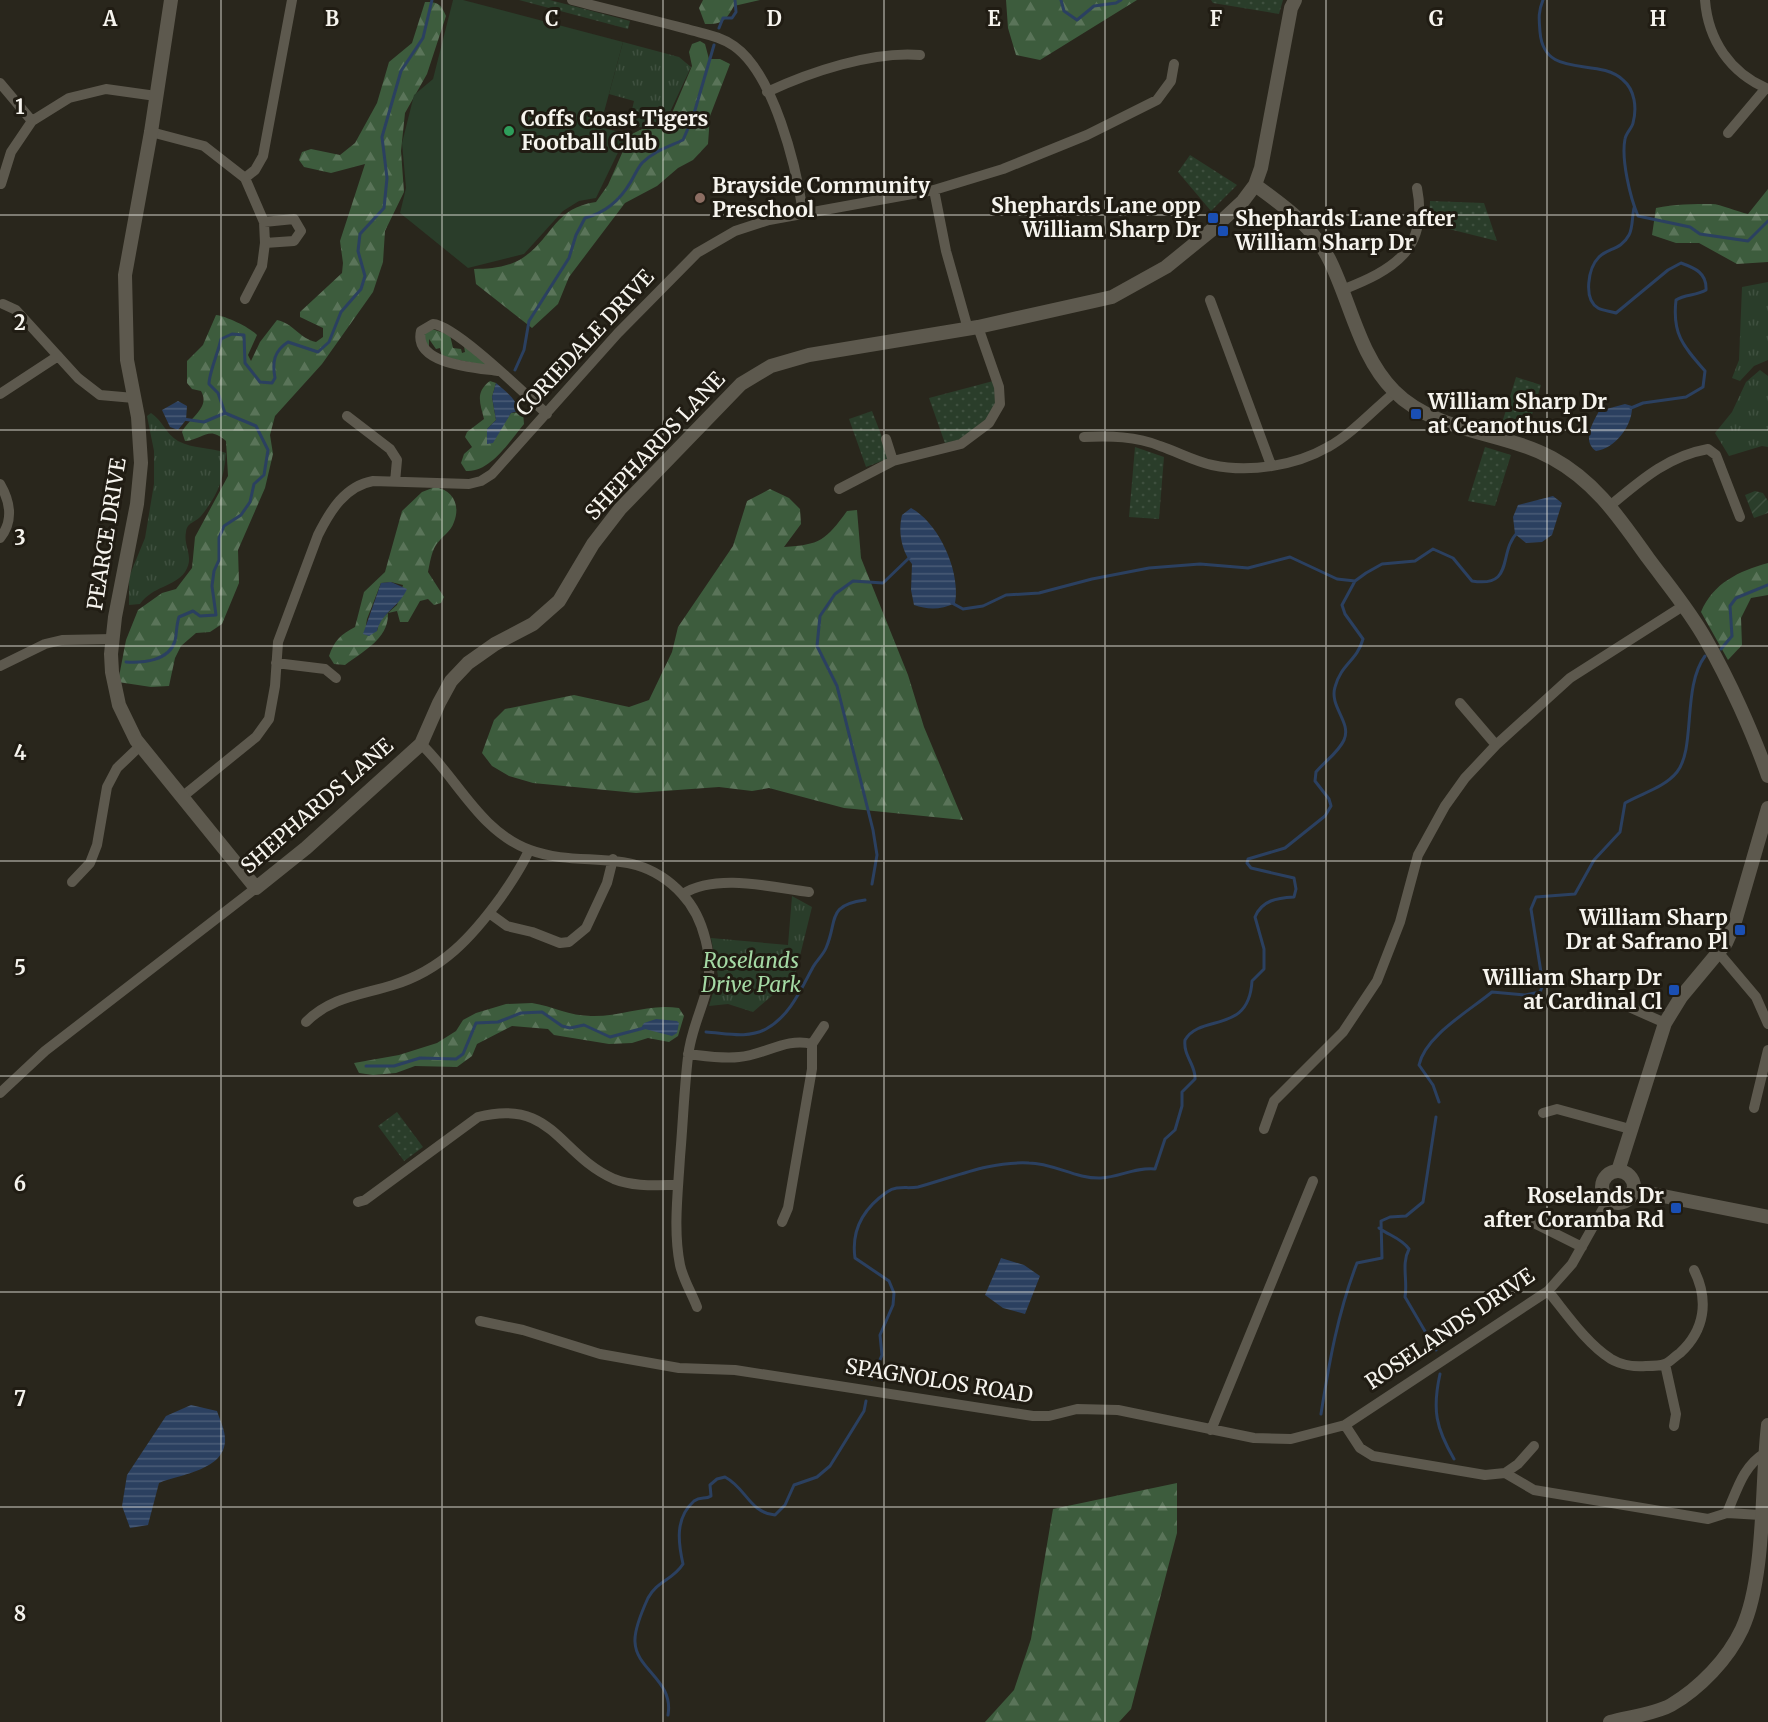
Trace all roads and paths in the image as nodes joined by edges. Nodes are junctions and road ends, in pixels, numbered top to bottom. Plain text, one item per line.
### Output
1 (171, 0) edge
2 (292, 0) edge
3 (572, 0) edge
4 (1295, 0) edge
5 (1705, 0) edge
6 (920, 54) dead end
7 (1174, 64) dead end
8 (0, 83) edge
9 (1767, 89) edge
10 (767, 92) junction
11 (156, 96) junction
12 (32, 121) junction
13 (151, 132) junction
14 (1728, 133) dead end
15 (245, 178) junction
16 (1, 184) edge
17 (1254, 185) junction
18 (1417, 188) dead end
19 (934, 190) junction
20 (803, 213) junction
21 (264, 222) junction
22 (266, 243) junction
23 (1342, 290) junction
24 (245, 299) dead end
25 (1210, 300) dead end
26 (3, 304) dead end
27 (973, 328) junction
28 (58, 356) junction
29 (498, 371) junction
30 (1395, 392) junction
31 (0, 394) edge
32 (134, 398) junction
33 (547, 414) junction
34 (347, 416) dead end
35 (1084, 437) dead end
36 (886, 439) dead end
37 (894, 461) junction
38 (1272, 465) junction
39 (395, 482) junction
40 (0, 484) edge
41 (839, 489) dead end
42 (1611, 505) junction
43 (1740, 517) dead end
44 (0, 538) edge
45 (1683, 606) junction
46 (113, 639) junction
47 (276, 663) junction
48 (0, 666) edge
49 (336, 678) dead end
50 (1460, 703) dead end
51 (421, 744) junction
52 (1496, 745) junction
53 (140, 746) junction
54 (1768, 776) edge
55 (182, 797) junction
56 (1768, 808) edge
57 (529, 850) junction
58 (613, 858) junction
59 (72, 882) dead end
60 (256, 888) junction
61 (809, 892) dead end
62 (683, 894) junction
63 (489, 913) junction
64 (1718, 952) junction
65 (1605, 1002) dead end
66 (306, 1022) dead end
67 (1665, 1023) junction
68 (1768, 1024) edge
69 (824, 1026) dead end
70 (812, 1044) junction
71 (1768, 1050) edge
72 (688, 1054) junction
73 (0, 1093) edge
74 (1754, 1108) dead end
75 (1543, 1113) dead end
76 (1264, 1129) dead end
77 (1630, 1129) junction
78 (1618, 1171) junction
79 (1313, 1181) dead end
80 (678, 1185) junction
81 (1633, 1190) junction
82 (1608, 1200) junction
83 (358, 1202) dead end
84 (1768, 1216) edge
85 (1519, 1220) dead end
86 (782, 1222) dead end
87 (1582, 1247) junction
88 (1694, 1270) dead end
89 (1548, 1291) junction
90 (697, 1307) dead end
91 (480, 1321) dead end
92 (1665, 1364) junction
93 (1346, 1425) junction
94 (1768, 1425) edge
95 (1674, 1426) dead end
96 (1211, 1430) junction
97 (1534, 1446) dead end
98 (1765, 1453) junction
99 (1504, 1473) junction
100 (1727, 1513) junction
101 (1761, 1515) junction
102 (1610, 1722) edge

1 - 11 street, PEARCE DRIVE
2 - 15 street
3 - 10 street
4 - 17 street, SHEPHARDS LANE
5 - 9 street
6 - 10 street
7 - 19 street, CORIEDALE DRIVE
8 - 12 street
9 - 14 street
10 - 20 street
11 - 12 street
11 - 13 street, PEARCE DRIVE
12 - 16 street
13 - 15 street
13 - 32 street, PEARCE DRIVE
15 - 21 street
17 - 23 street
17 - 27 street, SHEPHARDS LANE
18 - 23 street
19 - 20 street, CORIEDALE DRIVE
19 - 27 street
20 - 33 street, CORIEDALE DRIVE
21 - 22 street
21 - 22 street
22 - 24 street
23 - 30 street
25 - 38 street
26 - 28 street
27 - 37 street
27 - 51 street, SHEPHARDS LANE
28 - 31 street
28 - 32 street
29 - 29 street
29 - 33 street
30 - 38 street
30 - 42 street
32 - 46 street, PEARCE DRIVE
33 - 39 street, CORIEDALE DRIVE
34 - 39 street
35 - 38 street
36 - 37 street
37 - 41 street
39 - 47 street, CORIEDALE DRIVE
40 - 44 street
42 - 43 street
42 - 45 street
45 - 52 street
45 - 54 street
46 - 48 street
46 - 53 street, PEARCE DRIVE
47 - 49 street
47 - 55 street, CORIEDALE DRIVE
50 - 52 street
51 - 57 street
51 - 60 street, SHEPHARDS LANE
52 - 76 street
53 - 55 street, PEARCE DRIVE
53 - 59 street
55 - 60 street, PEARCE DRIVE
56 - 64 street
57 - 58 street
57 - 63 street
58 - 62 street
58 - 63 street
60 - 73 street, SHEPHARDS LANE
61 - 62 street
62 - 72 street
63 - 66 street
64 - 67 street
64 - 68 street
65 - 67 street
67 - 77 street
69 - 70 street
70 - 72 street
70 - 86 street
71 - 74 street
72 - 80 street
75 - 77 street
77 - 78 street
78 - 81 street
78 - 82 street, ROSELANDS DRIVE
79 - 96 street
80 - 83 street
80 - 90 street
81 - 82 street
81 - 84 street
82 - 87 street, ROSELANDS DRIVE
85 - 87 street
87 - 89 street, ROSELANDS DRIVE
88 - 92 street
89 - 92 street
89 - 93 street, ROSELANDS DRIVE
91 - 96 street, SPAGNOLOS ROAD
92 - 95 street
93 - 96 street, SPAGNOLOS ROAD
93 - 99 street
94 - 98 street
97 - 99 street
98 - 100 street
98 - 101 street
99 - 100 street
100 - 101 street
101 - 102 street

